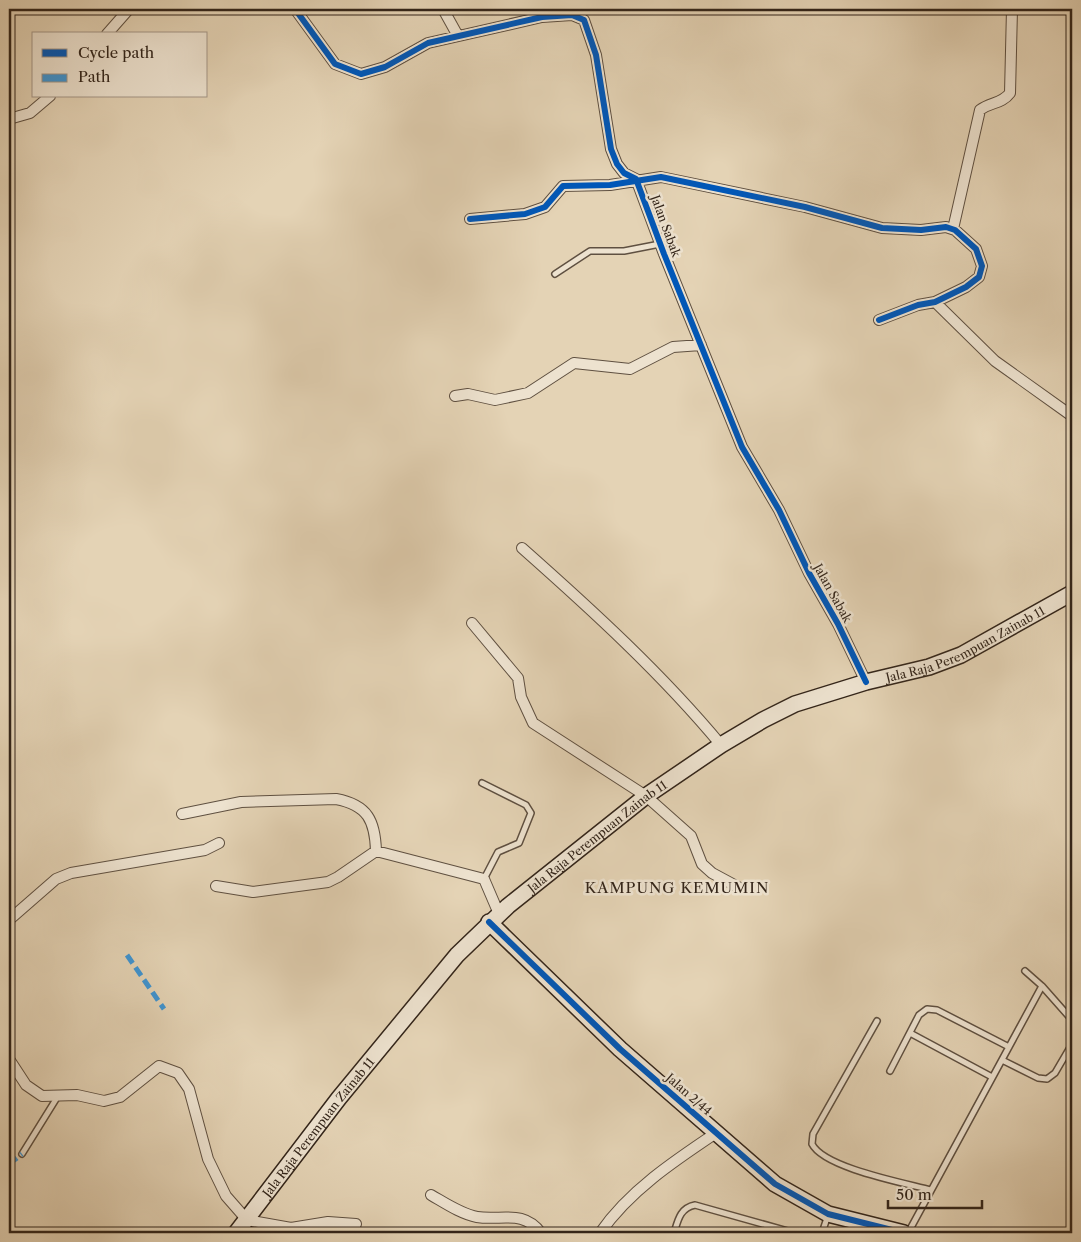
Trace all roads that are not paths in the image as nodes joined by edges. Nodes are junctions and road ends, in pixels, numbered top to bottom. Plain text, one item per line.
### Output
1 (129, 9) edge
2 (295, 9) edge
3 (443, 9) edge
4 (1012, 9) edge
5 (540, 13) edge
6 (109, 32) edge
7 (458, 36) junction
8 (48, 98) edge
9 (9, 119) edge
10 (636, 179) junction
11 (470, 220) dead end
12 (953, 229) junction
13 (661, 244) junction
14 (555, 274) dead end
15 (935, 302) junction
16 (879, 320) dead end
17 (700, 345) junction
18 (454, 396) dead end
19 (1072, 416) edge
20 (522, 548) dead end
21 (1072, 593) edge
22 (472, 624) dead end
23 (866, 682) junction
24 (722, 745) junction
25 (482, 783) dead end
26 (646, 796) junction
27 (182, 814) dead end
28 (219, 843) dead end
29 (376, 851) junction
30 (484, 878) junction
31 (216, 886) dead end
32 (738, 887) dead end
33 (494, 918) junction
34 (9, 920) edge
35 (1025, 971) dead end
36 (1042, 986) junction
37 (1072, 1020) edge
38 (876, 1021) dead end
39 (910, 1033) junction
40 (1072, 1044) edge
41 (1009, 1047) junction
42 (9, 1059) edge
43 (1002, 1060) junction
44 (890, 1072) dead end
45 (992, 1077) junction
46 (58, 1096) junction
47 (716, 1133) junction
48 (22, 1154) dead end
49 (932, 1190) junction
50 (431, 1195) dead end
51 (828, 1214) junction
52 (246, 1220) junction
53 (356, 1224) dead end
54 (236, 1233) edge
55 (541, 1233) edge
56 (600, 1233) edge
57 (674, 1233) edge
58 (795, 1233) edge
59 (822, 1233) edge
60 (904, 1233) edge
61 (908, 1233) edge

1 - 6 street
2 - 7 street
3 - 7 street
4 - 12 street
5 - 7 street
5 - 10 street
8 - 9 street
10 - 11 street
10 - 12 street
10 - 13 street, Jalan Sabak
12 - 15 street
13 - 14 lane
13 - 17 street, Jalan Sabak
15 - 16 street
15 - 19 street
17 - 18 street
17 - 23 street, Jalan Sabak
20 - 24 street
21 - 23 main road, Jala Raja Perempuan Zainab 11
22 - 26 street
23 - 24 main road, Jala Raja Perempuan Zainab 11
24 - 26 main road, Jala Raja Perempuan Zainab 11
25 - 30 lane
26 - 32 street
26 - 33 main road, Jala Raja Perempuan Zainab 11
27 - 29 street
28 - 34 street
29 - 30 street
29 - 31 street
30 - 33 street
33 - 47 main road, Jalan 2/44
33 - 52 main road, Jala Raja Perempuan Zainab 11
35 - 36 lane
36 - 37 lane
36 - 41 lane
38 - 49 lane
39 - 41 lane
39 - 44 lane
39 - 45 lane
40 - 43 lane
41 - 43 lane
42 - 46 street
43 - 45 lane
45 - 49 lane
46 - 48 lane
46 - 52 street
47 - 51 main road, Jalan 2/44
47 - 56 street
49 - 61 lane
50 - 55 street
51 - 59 lane
51 - 60 main road, Jalan 2/44
52 - 53 street
52 - 54 main road, Jala Raja Perempuan Zainab 11
57 - 58 lane

